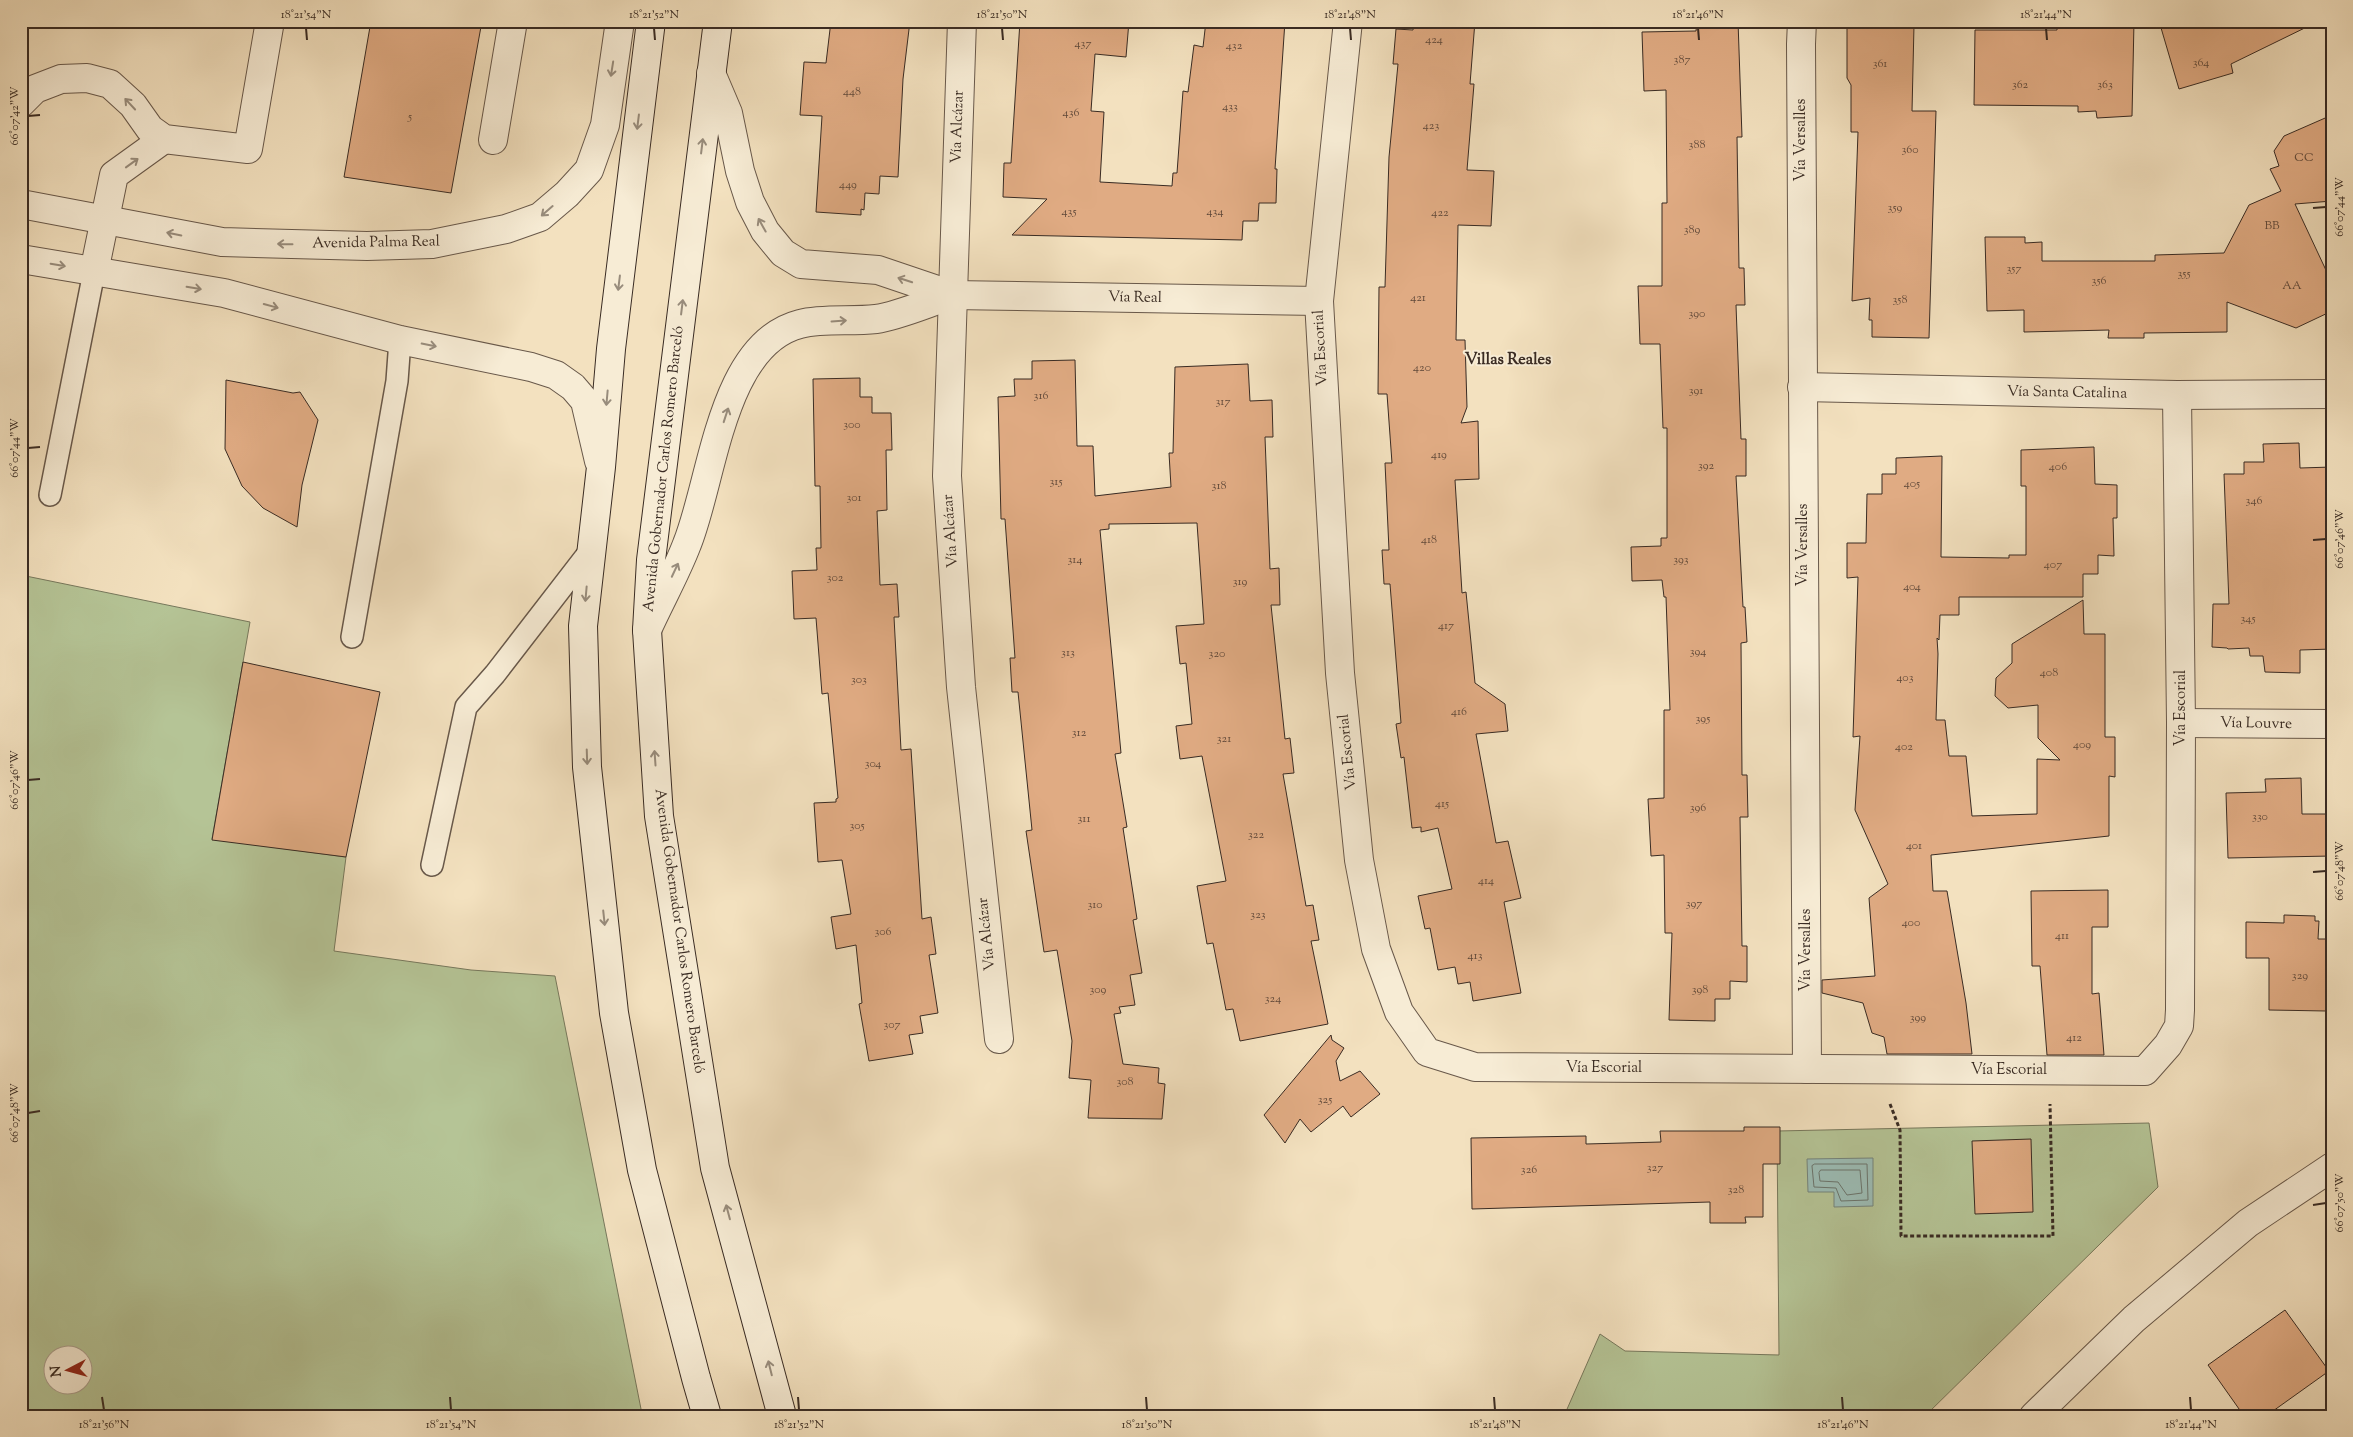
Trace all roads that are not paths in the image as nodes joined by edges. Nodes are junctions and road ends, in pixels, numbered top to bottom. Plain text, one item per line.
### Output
1 (270, 21) edge
2 (513, 21) edge
3 (620, 21) edge
4 (651, 21) edge
5 (718, 21) edge
6 (962, 21) edge
7 (1348, 21) edge
8 (1802, 21) edge
9 (711, 73) junction
10 (21, 103) edge
11 (164, 138) junction
12 (493, 140) dead end
13 (21, 204) edge
14 (105, 220) junction
15 (21, 259) edge
16 (94, 272) junction
17 (952, 295) junction
18 (1319, 301) junction
19 (400, 340) junction
20 (1802, 387) junction
21 (2332, 394) edge
22 (2177, 395) junction
23 (601, 467) junction
24 (50, 495) dead end
25 (590, 550) junction
26 (647, 630) junction
27 (352, 637) dead end
28 (2181, 723) junction
29 (2332, 724) edge
30 (432, 865) dead end
31 (999, 1039) dead end
32 (1806, 1069) junction
33 (2332, 1166) edge
34 (707, 1416) edge
35 (782, 1416) edge
36 (2034, 1416) edge

1 - 11 street
2 - 12 street
3 -> 14 street, Avenida Palma Real
4 -> 23 street
5 - 9 street, Avenida Gobernador Carlos Romero Barceló
6 - 17 street, Vía Alcázar
7 - 18 street, Vía Escorial
8 - 20 street, Vía Versalles
17 -> 9 street
26 -> 9 street, Avenida Gobernador Carlos Romero Barceló
11 -> 10 street
14 -> 11 street
13 - 14 street, Avenida Palma Real
14 - 16 street
15 -> 16 street
16 -> 19 street
16 - 24 lane
17 - 18 street, Vía Real
26 -> 17 street
17 - 31 street, Vía Alcázar
18 - 32 street, Vía Escorial
19 -> 23 street
19 - 27 lane
20 - 22 street, Vía Santa Catalina
20 - 32 street, Vía Versalles
21 - 22 street, Vía Santa Catalina
22 - 28 street, Vía Escorial
23 - 25 street
25 - 30 lane
25 -> 34 street
35 -> 26 street, Avenida Gobernador Carlos Romero Barceló
28 - 29 street, Vía Louvre
28 - 32 street, Vía Escorial
33 - 36 street

